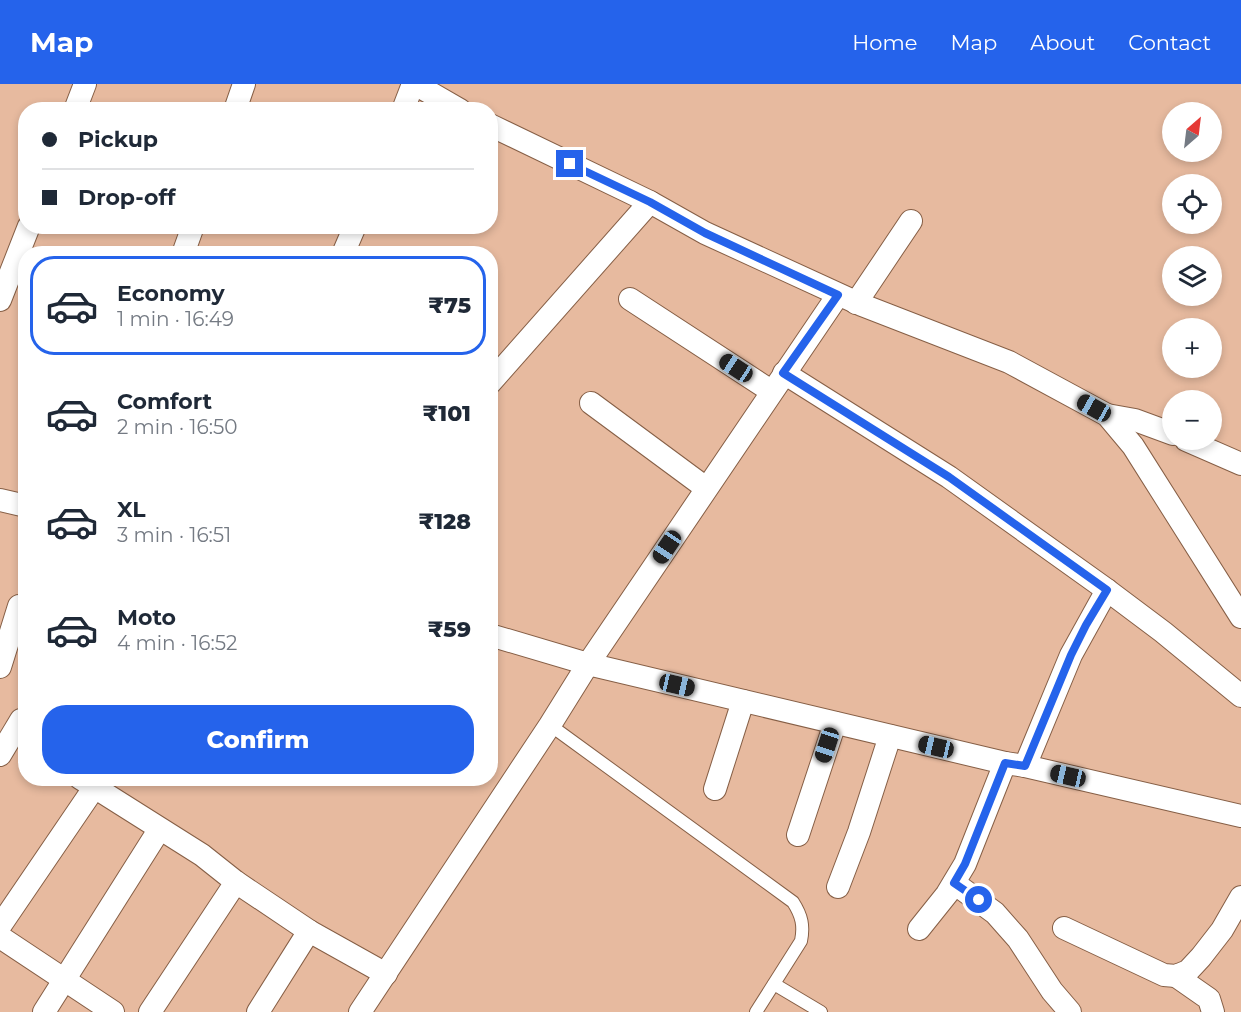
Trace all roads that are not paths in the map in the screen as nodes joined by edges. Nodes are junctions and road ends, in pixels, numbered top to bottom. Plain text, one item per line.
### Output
1 (85, 84) edge
2 (244, 84) edge
3 (414, 84) edge
4 (78, 102) edge
5 (238, 102) edge
6 (406, 102) edge
7 (446, 102) edge
8 (498, 129) edge
9 (650, 202) junction
10 (911, 220) dead end
11 (18, 254) edge
12 (630, 299) dead end
13 (847, 299) junction
14 (0, 300) edge
15 (498, 374) edge
16 (777, 382) junction
17 (591, 403) dead end
18 (1107, 415) junction
19 (1162, 430) edge
20 (1209, 450) edge
21 (1241, 464) edge
22 (706, 488) junction
23 (0, 500) edge
24 (18, 504) edge
25 (1107, 590) junction
26 (18, 609) edge
27 (1241, 617) edge
28 (498, 636) edge
29 (588, 664) junction
30 (0, 668) edge
31 (1241, 696) edge
32 (743, 701) junction
33 (16, 718) edge
34 (835, 723) junction
35 (550, 725) junction
36 (890, 736) junction
37 (0, 755) edge
38 (1015, 765) junction
39 (85, 786) edge
40 (92, 786) edge
41 (715, 789) dead end
42 (1241, 816) edge
43 (159, 830) junction
44 (798, 835) dead end
45 (236, 882) junction
46 (954, 883) junction
47 (838, 887) dead end
48 (1241, 897) edge
49 (0, 926) edge
50 (1064, 928) dead end
51 (919, 929) dead end
52 (309, 931) junction
53 (0, 937) edge
54 (386, 974) junction
55 (1176, 976) junction
56 (65, 980) junction
57 (774, 984) junction
58 (44, 1012) edge
59 (113, 1012) edge
60 (150, 1012) edge
61 (258, 1012) edge
62 (360, 1012) edge
63 (756, 1012) edge
64 (821, 1012) edge
65 (1070, 1012) edge
66 (1213, 1012) edge

1 - 4 street
2 - 5 street
3 - 6 street
3 - 7 street
8 - 9 street
9 - 13 street
9 - 15 street
10 - 13 street
11 - 14 street
12 - 16 street
13 - 16 street
13 - 18 street
16 - 22 street
16 - 25 street
17 - 22 street
18 - 19 street
18 - 27 street
20 - 21 street
22 - 29 street
23 - 24 street
25 - 31 street
25 - 38 street
26 - 30 street
28 - 29 street
29 - 32 street
29 - 35 street
32 - 34 street
32 - 41 street
33 - 37 street
34 - 36 street
34 - 44 street
35 - 54 street
35 - 57 lane
36 - 38 street
36 - 47 street
38 - 42 street
38 - 46 street
39 - 49 street
40 - 43 street
43 - 45 street
43 - 56 street
45 - 52 street
45 - 60 street
46 - 51 street
46 - 65 street
48 - 55 street
50 - 55 street
52 - 54 street
52 - 61 street
53 - 56 street
54 - 62 street
55 - 66 street
56 - 58 street
56 - 59 street
57 - 63 lane
57 - 64 lane

